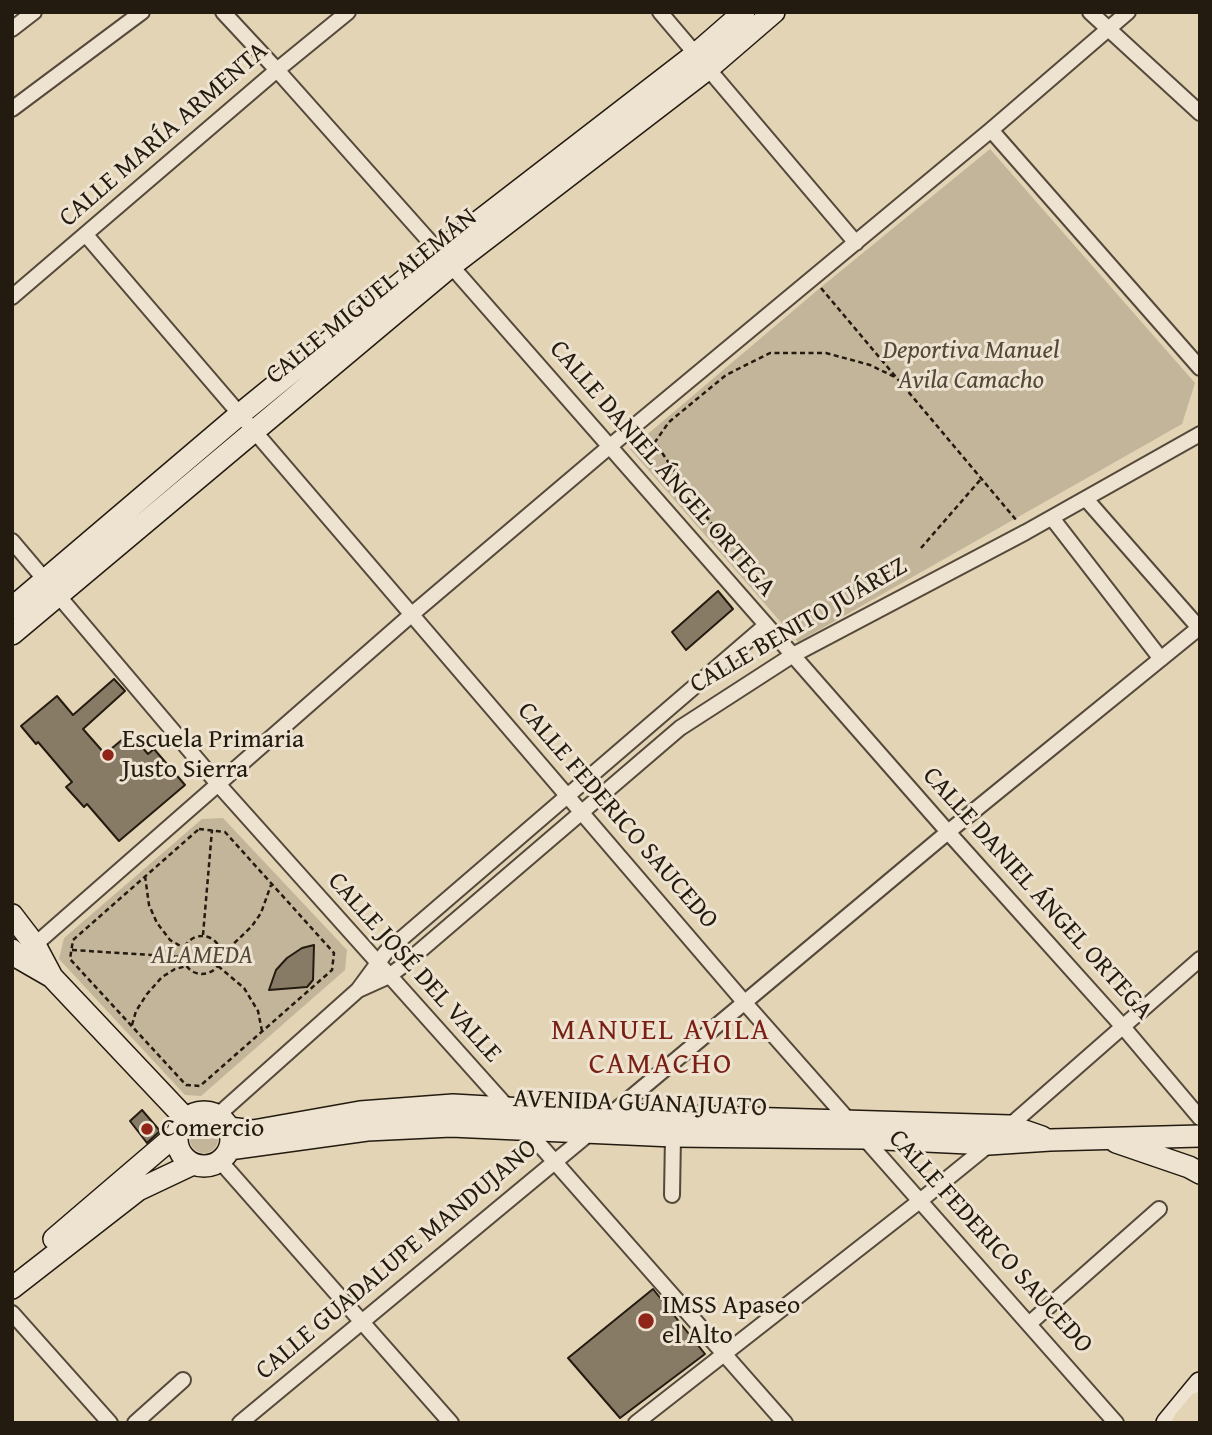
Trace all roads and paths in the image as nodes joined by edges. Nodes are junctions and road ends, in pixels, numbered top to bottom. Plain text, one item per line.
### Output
1 (34, 12) edge
2 (142, 12) edge
3 (223, 12) edge
4 (348, 12) edge
5 (660, 12) edge
6 (744, 12) edge
7 (774, 12) edge
8 (1090, 12) edge
9 (1128, 12) edge
10 (12, 29) edge
11 (1108, 29) junction
12 (703, 61) junction
13 (277, 70) junction
14 (13, 108) edge
15 (1200, 113) edge
16 (991, 130) junction
17 (86, 235) junction
18 (856, 243) junction
19 (445, 259) junction
20 (813, 278) junction
21 (12, 297) edge
22 (1200, 368) edge
23 (897, 378) junction
24 (246, 423) junction
25 (1200, 434) edge
26 (609, 447) junction
27 (981, 479) junction
28 (1086, 499) junction
29 (1052, 518) junction
30 (1026, 532) junction
31 (12, 541) edge
32 (729, 547) dead end
33 (921, 548) dead end
34 (51, 587) junction
35 (12, 608) edge
36 (411, 615) junction
37 (766, 625) junction
38 (1199, 628) edge
39 (12, 634) edge
40 (793, 655) junction
41 (1161, 659) junction
42 (218, 784) junction
43 (568, 796) junction
44 (582, 812) junction
45 (212, 830) junction
46 (948, 832) junction
47 (145, 876) junction
48 (271, 883) junction
49 (12, 915) edge
50 (203, 936) junction
51 (184, 948) junction
52 (72, 950) junction
53 (20, 954) edge
54 (222, 955) junction
55 (183, 957) junction
56 (1200, 959) edge
57 (377, 964) junction
58 (187, 966) junction
59 (218, 967) junction
60 (389, 976) junction
61 (358, 990) junction
62 (745, 1003) junction
63 (132, 1027) junction
64 (1124, 1028) junction
65 (262, 1032) junction
66 (508, 1108) junction
67 (611, 1114) junction
68 (1200, 1118) edge
69 (848, 1120) junction
70 (182, 1126) junction
71 (1010, 1126) junction
72 (526, 1128) junction
73 (589, 1133) junction
74 (673, 1136) junction
75 (1200, 1136) edge
76 (864, 1138) junction
77 (224, 1139) junction
78 (1107, 1139) junction
79 (1050, 1140) junction
80 (989, 1144) junction
81 (555, 1160) junction
82 (193, 1164) junction
83 (1200, 1173) edge
84 (132, 1184) junction
85 (672, 1195) dead end
86 (921, 1200) junction
87 (1159, 1209) dead end
88 (12, 1274) edge
89 (12, 1289) edge
90 (12, 1313) edge
91 (362, 1321) junction
92 (1030, 1323) junction
93 (723, 1355) junction
94 (183, 1380) dead end
95 (1200, 1383) edge
96 (1200, 1405) edge
97 (110, 1423) edge
98 (135, 1423) edge
99 (240, 1423) edge
100 (451, 1423) edge
101 (636, 1423) edge
102 (785, 1423) edge
103 (1116, 1423) edge
104 (1167, 1423) edge
105 (1185, 1423) edge

1 - 10 street
2 - 14 street
3 - 13 street, CALLE DANIEL ÁNGEL ORTEGA
4 - 13 street, CALLE MARÍA ARMENTA
5 - 12 street
6 - 12 street, CALLE MIGUEL ALEMÁN
7 - 12 street, CALLE MIGUEL ALEMÁN
8 - 11 street
9 - 11 street
11 - 15 street
11 - 16 street
12 - 18 street
12 - 19 street, CALLE MIGUEL ALEMÁN
13 - 17 street, CALLE MARÍA ARMENTA
13 - 19 street, CALLE DANIEL ÁNGEL ORTEGA
16 - 18 street
16 - 22 street
17 - 21 street, CALLE MARÍA ARMENTA
17 - 24 street, CALLE FEDERICO SAUCEDO
18 - 20 street
19 - 24 street, CALLE MIGUEL ALEMÁN
19 - 26 street, CALLE DANIEL ÁNGEL ORTEGA
20 - 23 path
20 - 26 street
23 - 27 path
23 - 32 path
24 - 34 street, CALLE MIGUEL ALEMÁN
24 - 36 street, CALLE FEDERICO SAUCEDO
25 - 28 street, CALLE BENITO JUÁREZ
26 - 36 street
26 - 37 street, CALLE DANIEL ÁNGEL ORTEGA
27 - 30 path
27 - 33 path
28 - 29 street, CALLE BENITO JUÁREZ
28 - 38 street
29 - 30 street, CALLE BENITO JUÁREZ
29 - 41 street
30 - 40 street, CALLE BENITO JUÁREZ
31 - 34 street, CALLE JOSÉ DEL VALLE
34 - 35 street, CALLE MIGUEL ALEMÁN
34 - 39 street, CALLE MIGUEL ALEMÁN
34 - 42 street, CALLE JOSÉ DEL VALLE
36 - 42 street
36 - 43 street, CALLE FEDERICO SAUCEDO
37 - 40 street, CALLE DANIEL ÁNGEL ORTEGA
37 - 43 street, CALLE BENITO JUÁREZ
38 - 41 street, CALLE GUADALUPE MANDUJANO
40 - 44 street, CALLE BENITO JUÁREZ
40 - 46 street, CALLE DANIEL ÁNGEL ORTEGA
41 - 46 street, CALLE GUADALUPE MANDUJANO
42 - 53 street
42 - 57 street, CALLE JOSÉ DEL VALLE
43 - 44 street, CALLE FEDERICO SAUCEDO
43 - 57 street, CALLE BENITO JUÁREZ
44 - 60 street, CALLE BENITO JUÁREZ
44 - 62 street, CALLE FEDERICO SAUCEDO
45 - 47 path
45 - 48 path
45 - 50 path
46 - 62 street, CALLE GUADALUPE MANDUJANO
46 - 64 street, CALLE DANIEL ÁNGEL ORTEGA
47 - 51 path
47 - 52 path
48 - 54 path
48 - 65 path
49 - 53 street
50 - 51 path
50 - 54 path
51 - 55 path
52 - 55 path
52 - 63 path
53 - 70 street
54 - 59 path
55 - 58 path
56 - 64 street
57 - 60 street, CALLE JOSÉ DEL VALLE
57 - 61 street, CALLE BENITO JUÁREZ
58 - 59 path
58 - 63 path
59 - 65 path
60 - 61 street, CALLE BENITO JUÁREZ
60 - 66 street, CALLE JOSÉ DEL VALLE
61 - 77 street, CALLE BENITO JUÁREZ
62 - 67 street, CALLE GUADALUPE MANDUJANO
62 - 69 street, CALLE FEDERICO SAUCEDO
63 - 65 path
64 - 68 street, CALLE DANIEL ÁNGEL ORTEGA
64 - 71 street
66 - 67 street, AVENIDA GUANAJUATO
66 - 72 street, CALLE JOSÉ DEL VALLE
66 - 77 street, AVENIDA GUANAJUATO
67 - 69 street, AVENIDA GUANAJUATO
67 - 73 street, CALLE GUADALUPE MANDUJANO
69 - 71 street, AVENIDA GUANAJUATO
69 - 76 street, CALLE FEDERICO SAUCEDO
70 - 77 street
70 - 82 street
70 - 84 street
71 - 79 street, AVENIDA GUANAJUATO
71 - 80 street
72 - 73 street, AVENIDA GUANAJUATO
72 - 77 street, AVENIDA GUANAJUATO
72 - 81 street, CALLE JOSÉ DEL VALLE
73 - 74 street, AVENIDA GUANAJUATO
73 - 81 street, CALLE GUADALUPE MANDUJANO
74 - 76 street, AVENIDA GUANAJUATO
74 - 85 street
75 - 78 street, AVENIDA GUANAJUATO
76 - 80 street, AVENIDA GUANAJUATO
76 - 86 street, CALLE FEDERICO SAUCEDO
77 - 82 street
77 - 91 street
78 - 79 street, AVENIDA GUANAJUATO
78 - 83 street
79 - 80 street, AVENIDA GUANAJUATO
80 - 86 street
81 - 91 street, CALLE GUADALUPE MANDUJANO
81 - 93 street, CALLE JOSÉ DEL VALLE
82 - 84 street
84 - 88 street
84 - 89 street
86 - 92 street, CALLE FEDERICO SAUCEDO
86 - 93 street
87 - 92 street
90 - 97 street
91 - 99 street, CALLE GUADALUPE MANDUJANO
91 - 100 street
92 - 103 street, CALLE FEDERICO SAUCEDO
93 - 101 street
93 - 102 street, CALLE JOSÉ DEL VALLE
94 - 98 street
95 - 104 street
96 - 105 highway

